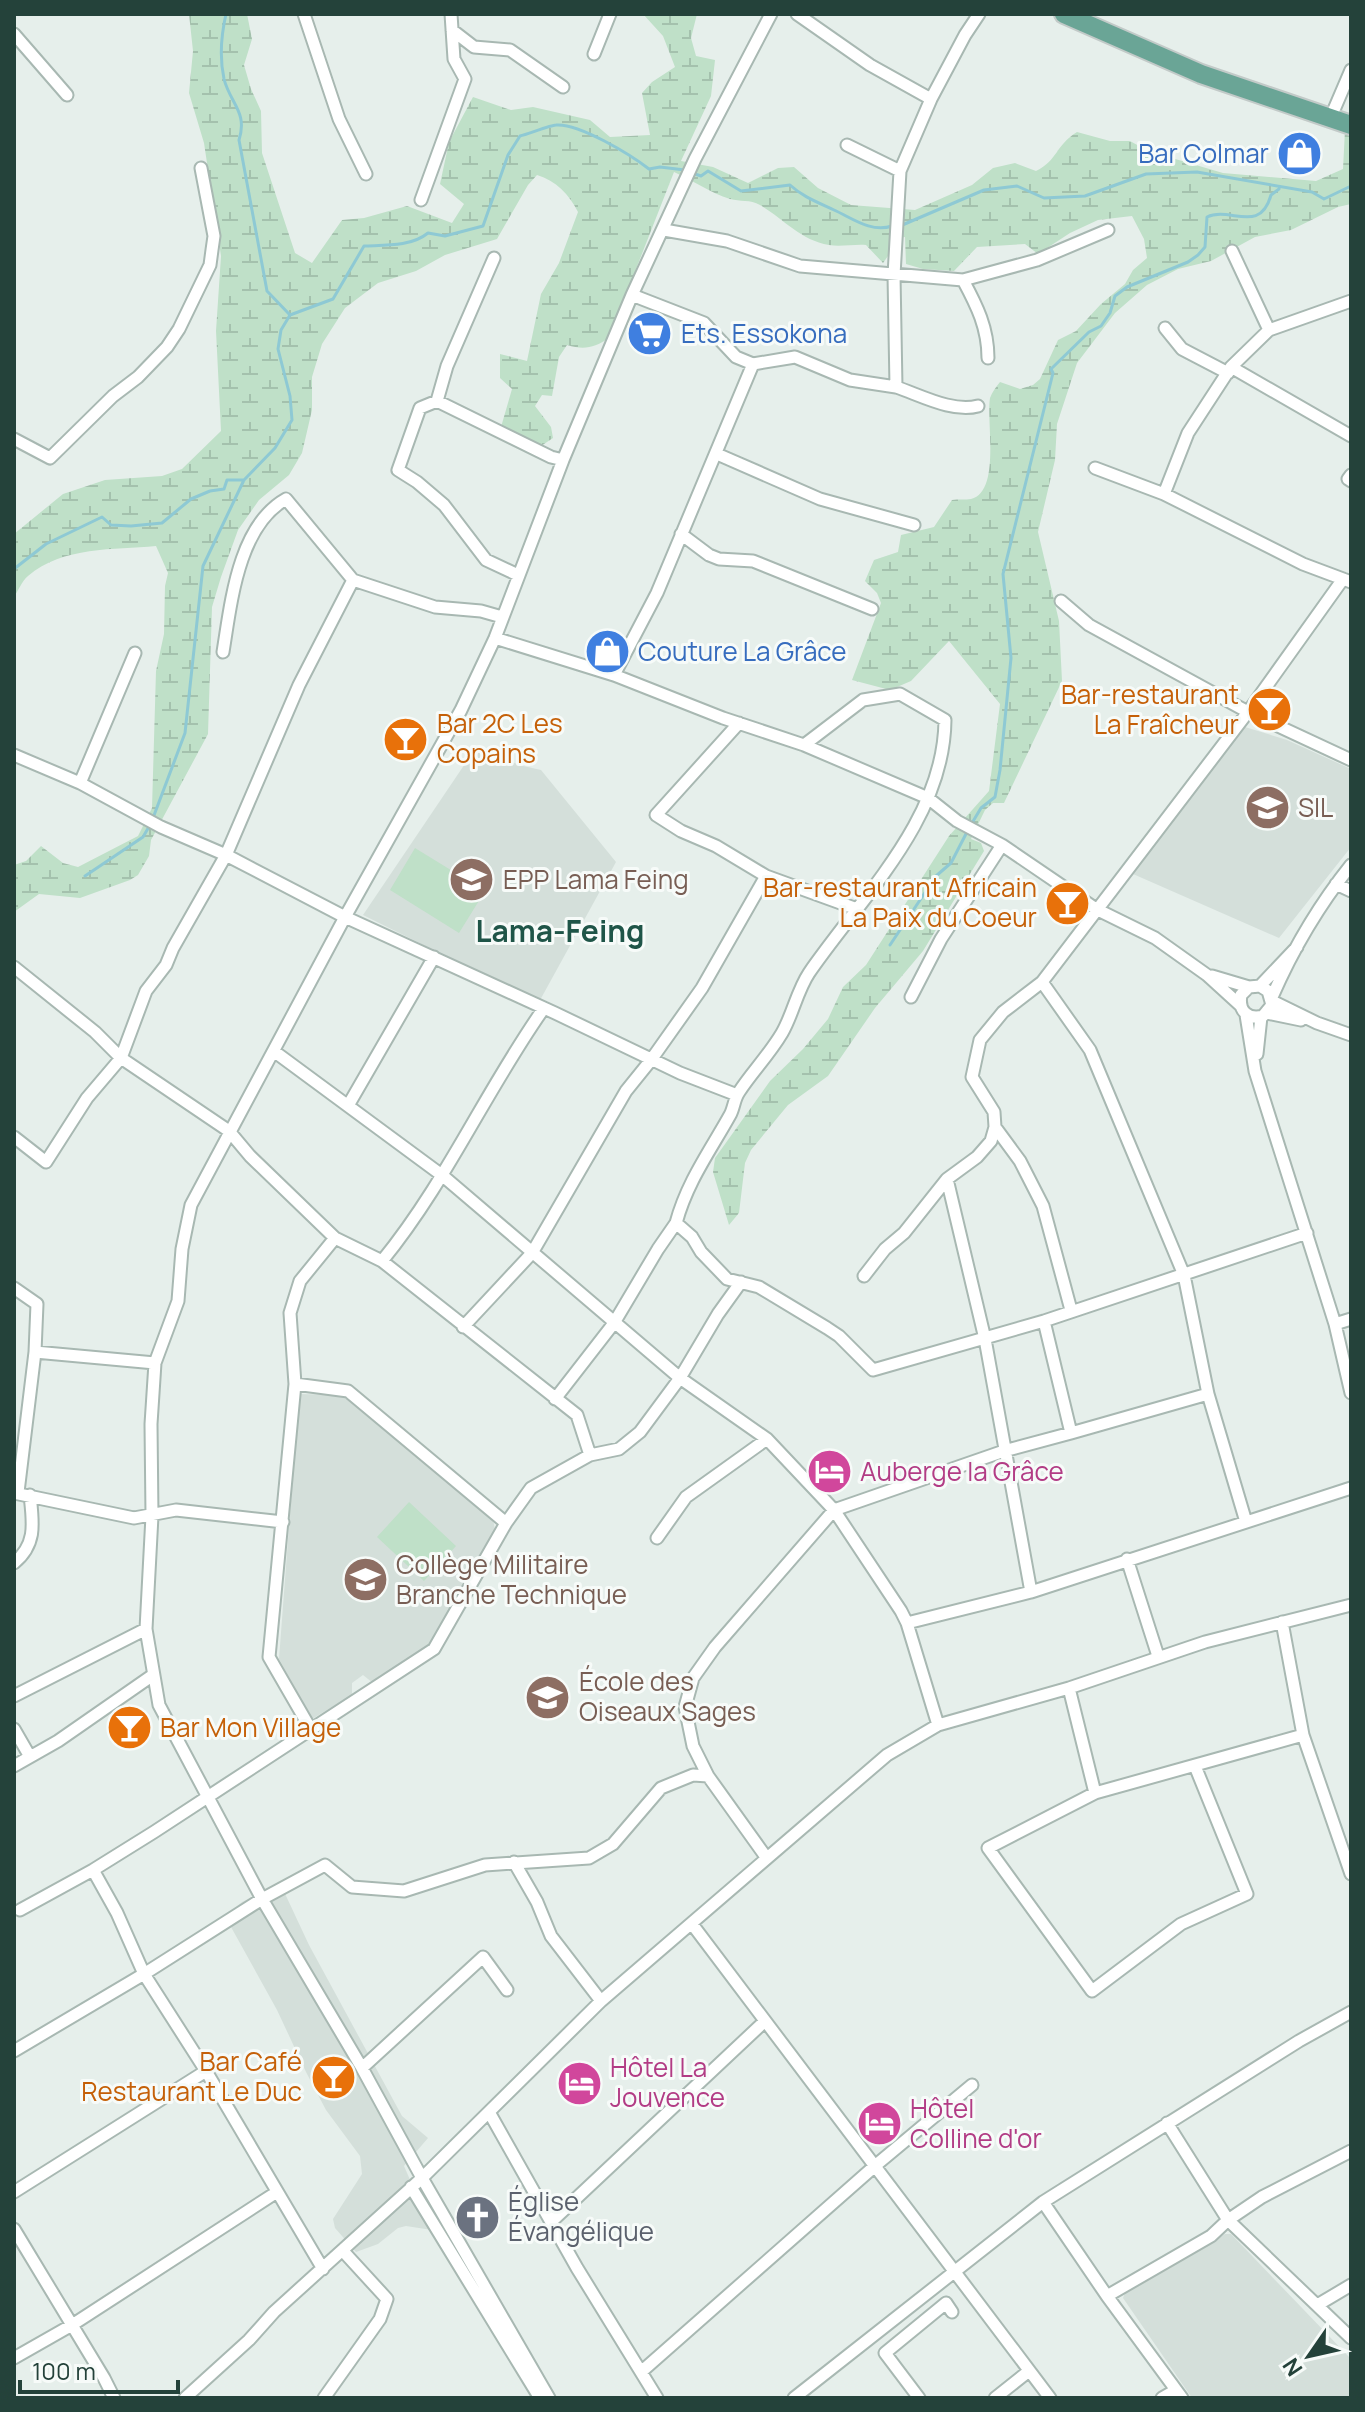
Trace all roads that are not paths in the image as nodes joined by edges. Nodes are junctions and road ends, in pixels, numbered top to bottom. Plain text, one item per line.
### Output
1 (304, 14) edge
2 (451, 14) edge
3 (610, 14) edge
4 (771, 14) edge
5 (797, 14) edge
6 (979, 14) edge
7 (1076, 17) edge
8 (452, 30) junction
9 (14, 34) edge
10 (594, 54) dead end
11 (1351, 70) edge
12 (563, 87) dead end
13 (67, 95) dead end
14 (931, 99) junction
15 (1330, 119) junction
16 (1351, 125) edge
17 (847, 145) dead end
18 (201, 168) dead end
19 (900, 171) junction
20 (366, 174) dead end
21 (421, 200) dead end
22 (664, 230) junction
23 (1108, 230) dead end
24 (1232, 251) dead end
25 (494, 258) dead end
26 (894, 275) junction
27 (963, 280) junction
28 (632, 295) junction
29 (1351, 301) edge
30 (1165, 328) dead end
31 (1269, 330) junction
32 (988, 358) dead end
33 (753, 364) junction
34 (1229, 370) junction
35 (896, 387) junction
36 (437, 401) junction
37 (978, 406) dead end
38 (1351, 436) edge
39 (14, 439) edge
40 (717, 454) junction
41 (563, 460) junction
42 (1095, 468) dead end
43 (1164, 494) junction
44 (914, 525) dead end
45 (681, 534) junction
46 (518, 575) junction
47 (353, 580) junction
48 (1347, 581) edge
49 (1061, 601) dead end
50 (872, 609) dead end
51 (502, 617) junction
52 (495, 638) junction
53 (223, 652) dead end
54 (135, 653) dead end
55 (614, 675) junction
56 (1248, 712) junction
57 (739, 723) junction
58 (804, 745) junction
59 (14, 755) edge
60 (1351, 760) edge
61 (80, 783) junction
62 (928, 798) junction
63 (1002, 845) junction
64 (226, 855) junction
65 (1351, 865) edge
66 (766, 876) junction
67 (1336, 884) junction
68 (1351, 891) edge
69 (857, 909) junction
70 (1096, 909) junction
71 (345, 917) junction
72 (1297, 947) junction
73 (434, 957) junction
74 (14, 967) edge
75 (1207, 975) junction
76 (1042, 982) junction
77 (1254, 986) junction
78 (911, 997) dead end
79 (1268, 1007) junction
80 (544, 1008) junction
81 (1243, 1010) junction
82 (1351, 1035) edge
83 (275, 1052) junction
84 (121, 1058) junction
85 (651, 1060) junction
86 (1255, 1071) junction
87 (737, 1095) junction
88 (349, 1104) junction
89 (995, 1127) junction
90 (229, 1131) junction
91 (14, 1137) edge
92 (443, 1176) junction
93 (947, 1179) junction
94 (676, 1223) junction
95 (1307, 1233) junction
96 (335, 1238) junction
97 (532, 1253) junction
98 (382, 1261) junction
99 (1184, 1275) junction
100 (864, 1276) dead end
101 (741, 1282) junction
102 (14, 1288) edge
103 (1071, 1310) junction
104 (1351, 1319) edge
105 (1044, 1321) junction
106 (614, 1323) junction
107 (1335, 1324) junction
108 (463, 1327) junction
109 (985, 1339) junction
110 (35, 1352) junction
111 (155, 1363) junction
112 (680, 1378) junction
113 (295, 1384) junction
114 (1351, 1393) edge
115 (1208, 1394) junction
116 (555, 1399) junction
117 (1071, 1433) junction
118 (767, 1439) junction
119 (1004, 1451) junction
120 (590, 1455) junction
121 (1351, 1488) edge
122 (21, 1493) edge
123 (834, 1510) junction
124 (152, 1516) junction
125 (283, 1522) junction
126 (1246, 1522) junction
127 (506, 1523) junction
128 (657, 1538) dead end
129 (1127, 1559) junction
130 (14, 1563) edge
131 (1031, 1592) junction
132 (1351, 1605) edge
133 (1282, 1622) junction
134 (907, 1623) junction
135 (146, 1629) junction
136 (1158, 1656) junction
137 (153, 1675) junction
138 (1069, 1688) junction
139 (14, 1696) edge
140 (938, 1725) junction
141 (310, 1728) junction
142 (14, 1729) edge
143 (1303, 1735) junction
144 (29, 1755) junction
145 (14, 1766) edge
146 (1195, 1766) junction
147 (708, 1776) junction
148 (1095, 1793) junction
149 (206, 1798) junction
150 (766, 1857) junction
151 (514, 1862) junction
152 (93, 1870) junction
153 (1351, 1874) edge
154 (262, 1899) junction
155 (20, 1910) dead end
156 (692, 1924) junction
157 (144, 1974) junction
158 (507, 1990) dead end
159 (601, 2001) junction
160 (1351, 2012) edge
161 (765, 2021) junction
162 (14, 2051) edge
163 (362, 2068) junction
164 (206, 2071) junction
165 (972, 2085) dead end
166 (489, 2112) junction
167 (1167, 2123) junction
168 (1351, 2151) edge
169 (876, 2165) junction
170 (422, 2178) junction
171 (411, 2187) junction
172 (14, 2192) edge
173 (277, 2192) junction
174 (1043, 2202) junction
175 (1228, 2220) junction
176 (551, 2222) junction
177 (14, 2229) edge
178 (343, 2251) junction
179 (323, 2269) junction
180 (954, 2274) junction
181 (1351, 2285) edge
182 (1107, 2296) junction
183 (1319, 2304) junction
184 (952, 2312) dead end
185 (72, 2325) junction
186 (1351, 2338) edge
187 (14, 2358) edge
188 (1029, 2371) junction
189 (641, 2372) junction
190 (1179, 2394) edge
191 (114, 2398) edge
192 (185, 2398) edge
193 (324, 2398) edge
194 (540, 2398) edge
195 (549, 2398) edge
196 (657, 2398) edge
197 (794, 2398) edge
198 (919, 2398) edge
199 (995, 2398) edge
200 (1050, 2398) edge
201 (1162, 2398) edge

1 - 20 street
2 - 8 street
3 - 10 street
4 - 22 street
5 - 14 street
6 - 14 street
7 - 15 main road
8 - 12 street
8 - 21 street
9 - 13 street
11 - 15 street
14 - 19 street
15 - 16 main road
17 - 19 street
18 - 39 street
19 - 26 street
22 - 26 street
22 - 28 street
23 - 27 street
24 - 31 street
25 - 36 street
26 - 27 street
26 - 35 street
27 - 32 street
28 - 33 street
28 - 41 street
29 - 31 street
30 - 34 street
31 - 34 street
33 - 35 street
33 - 40 street
34 - 38 street
34 - 43 street
35 - 37 street
36 - 41 street
36 - 46 street
40 - 44 street
40 - 45 street
41 - 46 street
42 - 43 street
43 - 48 street
45 - 50 street
45 - 55 street
46 - 51 street
47 - 51 street
47 - 53 street
47 - 64 street
48 - 56 street
49 - 56 street
51 - 52 street
52 - 55 street
52 - 71 street
54 - 61 street
55 - 57 street
56 - 60 street
56 - 70 street
57 - 58 street
57 - 66 street
58 - 62 street
58 - 62 street
59 - 61 street
61 - 64 street
62 - 63 street
62 - 69 street
63 - 70 street
63 - 78 street
64 - 71 street
64 - 84 street
65 - 67 street
66 - 69 street
66 - 85 street
67 - 68 street
67 - 72 street
69 - 87 street
70 - 75 street
70 - 76 street
71 - 73 street
71 - 83 street
72 - 77 street
72 - 79 street
73 - 80 street
73 - 88 street
74 - 84 street
75 - 77 street
75 - 81 street
76 - 89 street
76 - 99 street
77 - 79 street
77 - 81 street
79 - 81 street
79 - 82 street
79 - 86 street
80 - 85 street
80 - 92 street
81 - 86 street
83 - 88 street
83 - 90 street
84 - 90 street
84 - 91 street
85 - 87 street
85 - 97 street
86 - 95 street
87 - 94 street
88 - 92 street
89 - 93 street
89 - 103 street
90 - 96 street
90 - 111 street
92 - 97 street
92 - 98 street
93 - 100 street
93 - 109 street
94 - 101 street
94 - 106 street
95 - 99 street
95 - 107 street
96 - 98 street
96 - 113 street
97 - 106 street
97 - 108 street
98 - 108 street
99 - 103 street
99 - 115 street
101 - 109 street
101 - 112 street
102 - 110 street
103 - 105 street
104 - 107 street
105 - 109 street
105 - 117 street
106 - 112 street
106 - 116 street
107 - 114 street
108 - 116 street
109 - 119 street
110 - 111 street
110 - 122 street
111 - 124 street
112 - 118 street
112 - 120 street
113 - 125 street
113 - 127 street
115 - 117 street
115 - 126 street
116 - 120 street
117 - 119 street
118 - 123 street
118 - 128 street
119 - 123 street
119 - 131 street
120 - 127 street
121 - 126 street
122 - 124 street
122 - 130 street
123 - 134 street
123 - 147 street
124 - 125 street
124 - 135 street
125 - 141 street
126 - 129 street
127 - 141 street
129 - 131 street
129 - 136 street
131 - 134 street
132 - 133 street
133 - 136 street
133 - 143 street
134 - 140 street
135 - 137 street
135 - 139 street
136 - 138 street
137 - 144 street
137 - 149 street
138 - 140 street
138 - 148 street
140 - 150 street
141 - 149 street
142 - 144 street
143 - 146 street
143 - 153 street
144 - 145 street
146 - 148 street
146 - 148 street
147 - 150 street
147 - 151 street
149 - 152 street
149 - 154 street
150 - 156 street
151 - 154 street
151 - 159 street
152 - 155 street
152 - 157 street
154 - 157 street
154 - 163 street
156 - 159 street
156 - 161 street
157 - 162 street
157 - 164 street
158 - 163 street
159 - 166 street
160 - 167 street
161 - 169 street
161 - 176 street
163 - 170 street
164 - 172 street
164 - 173 street
165 - 169 street
166 - 170 street
166 - 176 street
167 - 174 street
167 - 175 street
168 - 175 street
169 - 180 street
169 - 189 street
170 - 171 street
170 - 195 street
171 - 178 street
171 - 194 street
173 - 179 street
173 - 185 street
174 - 180 street
174 - 182 street
175 - 182 street
175 - 183 street
176 - 189 street
177 - 185 street
178 - 179 street
178 - 193 street
179 - 192 street
180 - 188 street
180 - 197 street
181 - 183 street
182 - 190 street
183 - 186 street
184 - 198 street
185 - 187 street
185 - 191 street
188 - 199 street
188 - 200 street
189 - 196 street
190 - 201 street

